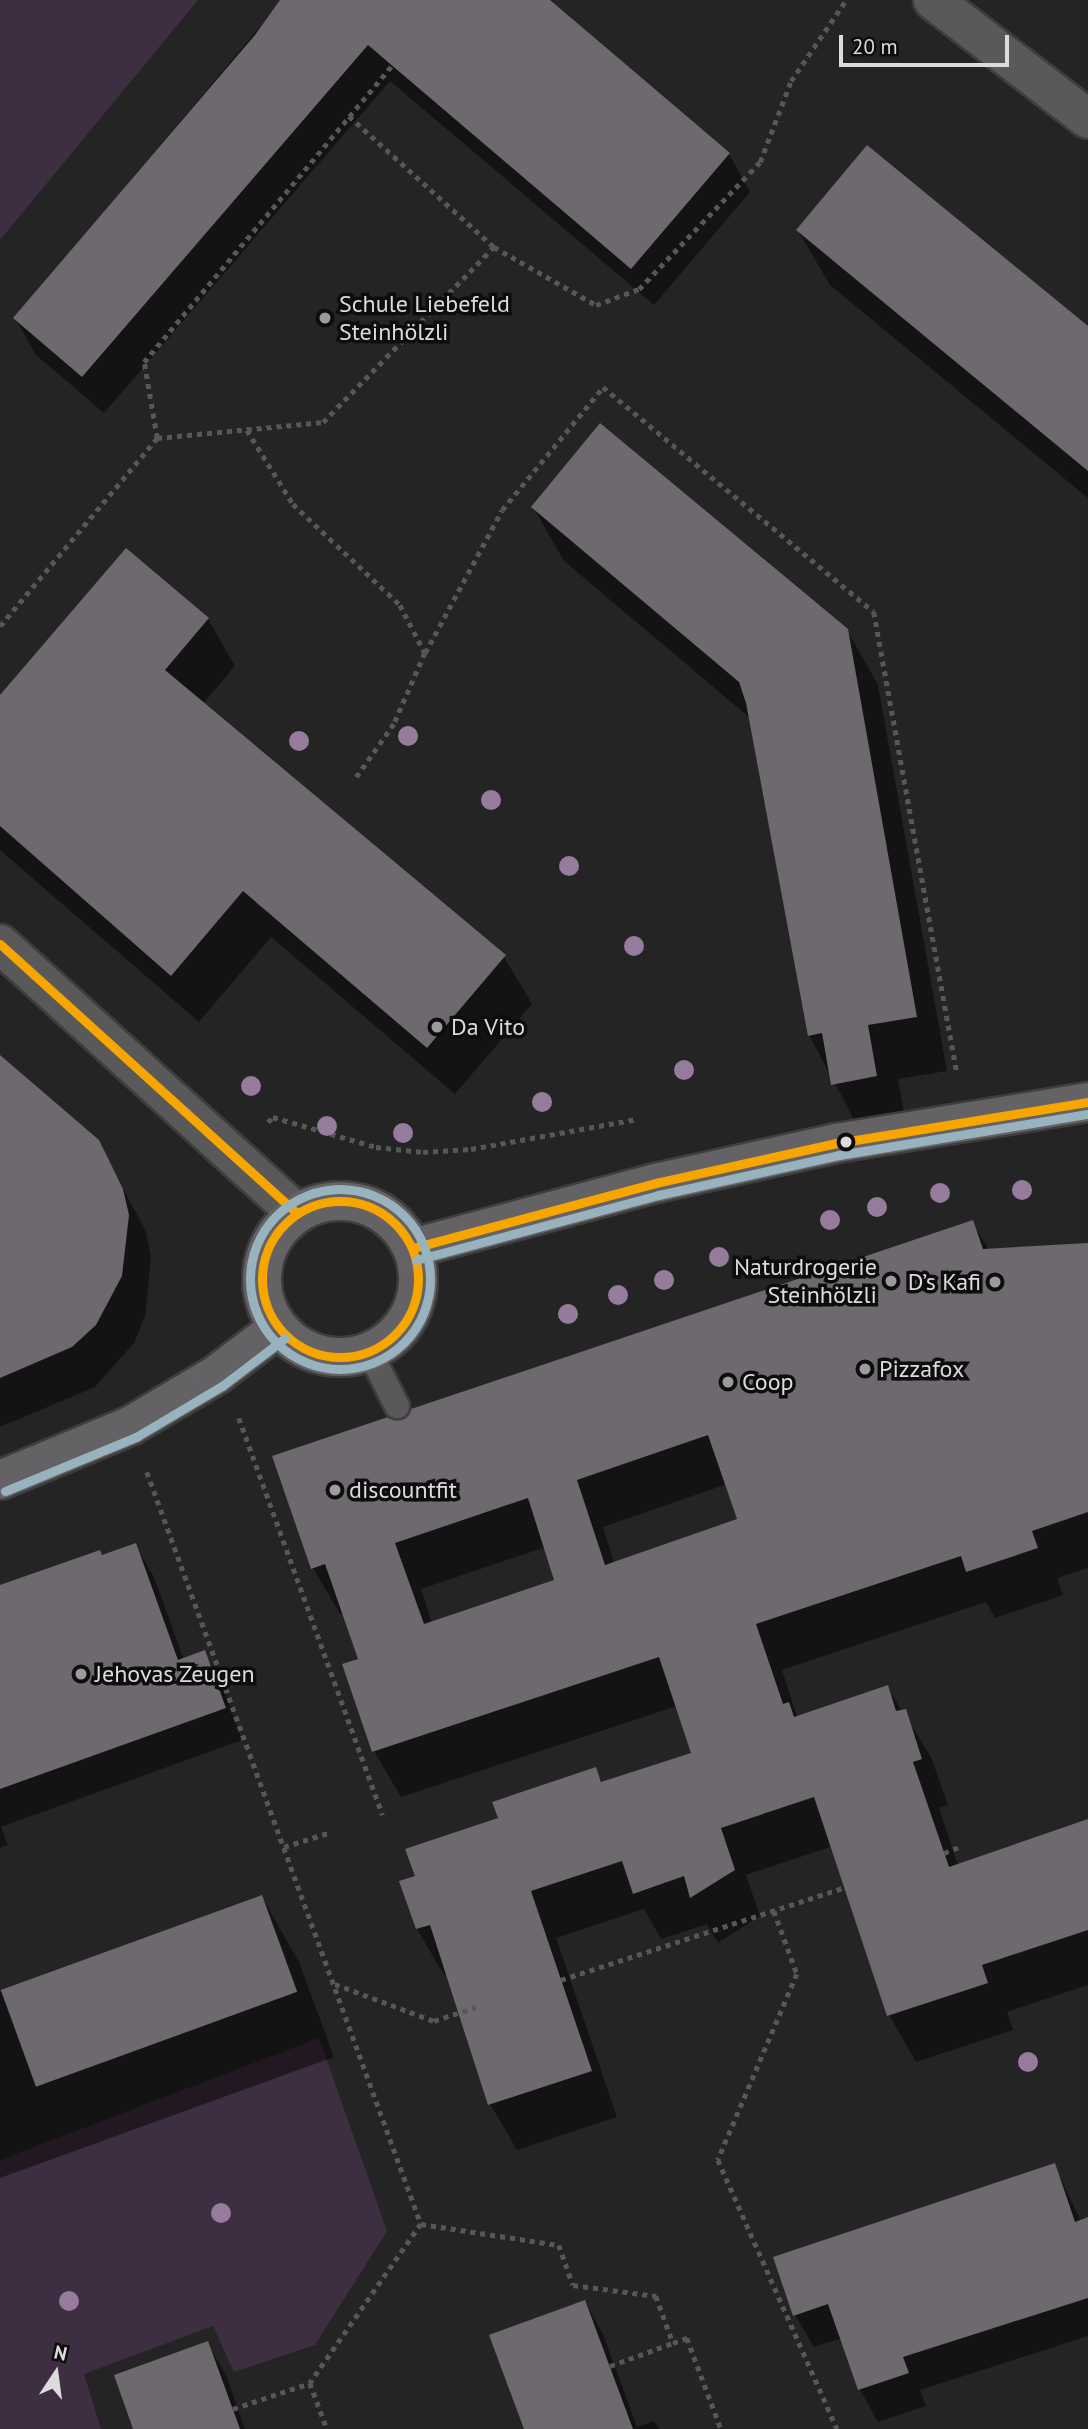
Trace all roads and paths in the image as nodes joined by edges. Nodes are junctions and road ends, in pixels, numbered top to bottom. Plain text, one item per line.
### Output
1 (846, 0) edge
2 (933, 0) edge
3 (391, 65) dead end
4 (349, 116) junction
5 (1088, 119) edge
6 (494, 247) junction
7 (247, 430) junction
8 (157, 438) junction
9 (0, 626) edge
10 (425, 653) junction
11 (354, 780) dead end
12 (0, 944) edge
13 (1088, 1102) edge
14 (637, 1119) dead end
15 (966, 1119) junction
16 (237, 1156) junction
17 (297, 1213) junction
18 (413, 1248) junction
19 (278, 1328) junction
20 (369, 1352) junction
21 (397, 1406) dead end
22 (235, 1407) dead end
23 (130, 1426) junction
24 (0, 1480) edge
25 (383, 1815) dead end
26 (328, 1833) dead end
27 (961, 1846) dead end
28 (284, 1847) junction
29 (944, 1853) dead end
30 (845, 1887) dead end
31 (774, 1911) junction
32 (561, 1980) dead end
33 (334, 1984) junction
34 (476, 2007) dead end
35 (421, 2224) junction
36 (673, 2343) junction
37 (610, 2366) dead end
38 (310, 2383) junction
39 (233, 2409) dead end
40 (327, 2429) edge
41 (721, 2429) edge
42 (837, 2429) edge

1 - 6 path
2 - 5 street
3 - 4 path
4 - 6 path
4 - 8 path
6 - 7 path
7 - 8 path
7 - 10 path
8 - 9 path
10 - 11 path
10 - 15 path
12 - 16 street
13 - 15 street
14 - 16 path
15 - 18 street
16 - 17 street
17 - 18 street
17 - 19 street
18 - 20 street
19 - 20 street
19 - 23 street
20 - 21 lane
22 - 25 path
23 - 24 street
23 - 28 path
26 - 28 path
27 - 29 path
28 - 33 path
30 - 31 path
31 - 32 path
31 - 42 path
33 - 34 path
33 - 35 path
35 - 36 path
35 - 38 path
36 - 37 path
36 - 41 path
38 - 39 path
38 - 40 path

